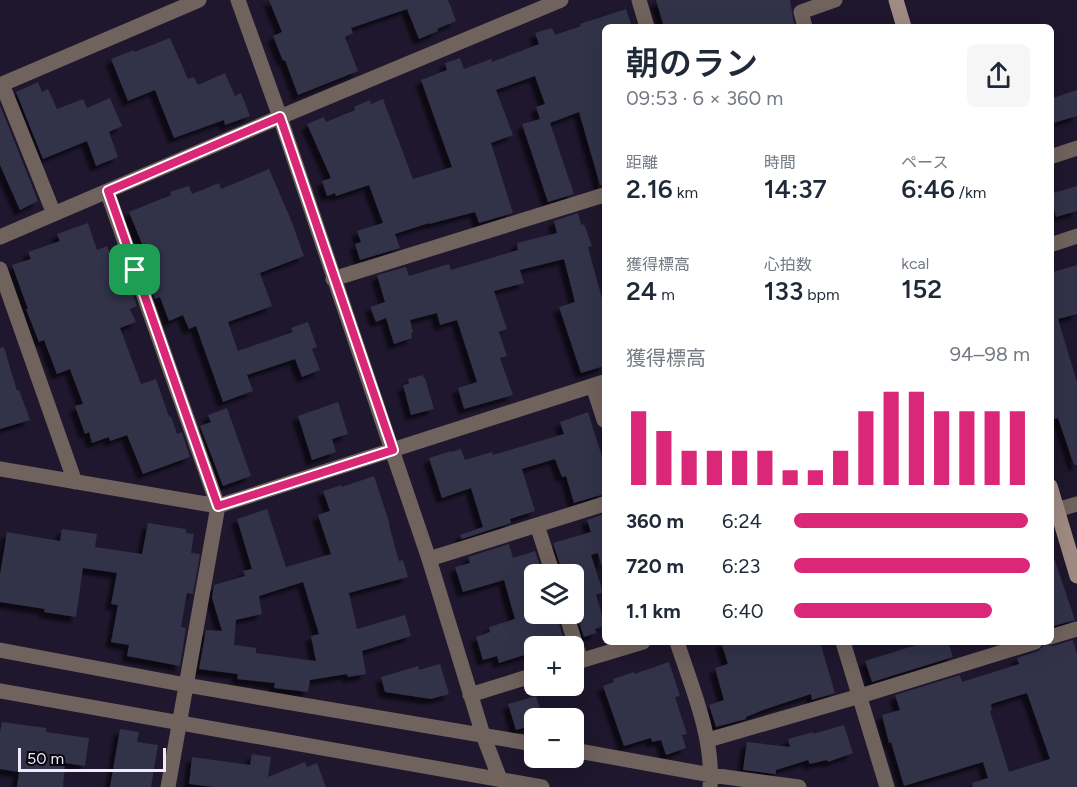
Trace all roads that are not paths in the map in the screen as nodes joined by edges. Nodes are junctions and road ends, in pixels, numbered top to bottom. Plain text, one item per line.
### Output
1 (200, 0) edge
2 (238, 0) edge
3 (561, 0) edge
4 (639, 0) edge
5 (835, 0) edge
6 (896, 0) edge
7 (646, 24) edge
8 (804, 24) edge
9 (903, 24) edge
10 (1, 84) edge
11 (280, 117) junction
12 (1077, 148) edge
13 (1054, 155) edge
14 (108, 191) junction
15 (602, 196) edge
16 (54, 214) junction
17 (1077, 236) edge
18 (0, 237) edge
19 (1054, 244) edge
20 (0, 269) edge
21 (333, 279) junction
22 (599, 384) edge
23 (602, 406) edge
24 (393, 450) junction
25 (0, 469) edge
26 (75, 482) junction
27 (1077, 504) edge
28 (602, 505) edge
29 (218, 506) junction
30 (1054, 511) edge
31 (537, 525) junction
32 (429, 559) junction
33 (550, 564) edge
34 (1077, 576) edge
35 (1077, 629) edge
36 (1054, 636) edge
37 (633, 645) edge
38 (678, 645) edge
39 (844, 645) edge
40 (1025, 645) edge
41 (0, 650) edge
42 (584, 660) edge
43 (524, 678) edge
44 (186, 685) junction
45 (0, 691) edge
46 (470, 695) junction
47 (860, 696) junction
48 (179, 722) junction
49 (483, 735) junction
50 (708, 740) junction
51 (524, 742) edge
52 (584, 752) edge
53 (711, 781) edge
54 (502, 784) edge
55 (168, 787) edge
56 (542, 787) edge
57 (799, 787) edge
58 (887, 787) edge

1 - 10 street
2 - 11 street
3 - 11 street
4 - 7 street
5 - 8 street
6 - 9 street
10 - 16 street
11 - 14 street
11 - 21 street
12 - 13 street
14 - 16 street
14 - 29 street
15 - 21 street
16 - 18 street
17 - 19 street
20 - 26 street
21 - 24 street
22 - 23 street
22 - 24 street
24 - 29 street
24 - 32 street
25 - 26 street
26 - 29 street
27 - 30 street
28 - 31 street
29 - 44 street
30 - 34 street
31 - 32 street
31 - 33 street
32 - 46 street
35 - 36 street
37 - 42 street
38 - 50 street
39 - 47 street
40 - 47 street
41 - 44 street
43 - 46 street
44 - 48 street
44 - 49 street
45 - 48 street
46 - 49 street
47 - 50 street
47 - 58 street
48 - 54 street
48 - 55 street
49 - 51 street
49 - 54 street
50 - 53 street
52 - 53 street
53 - 57 street
54 - 56 street

